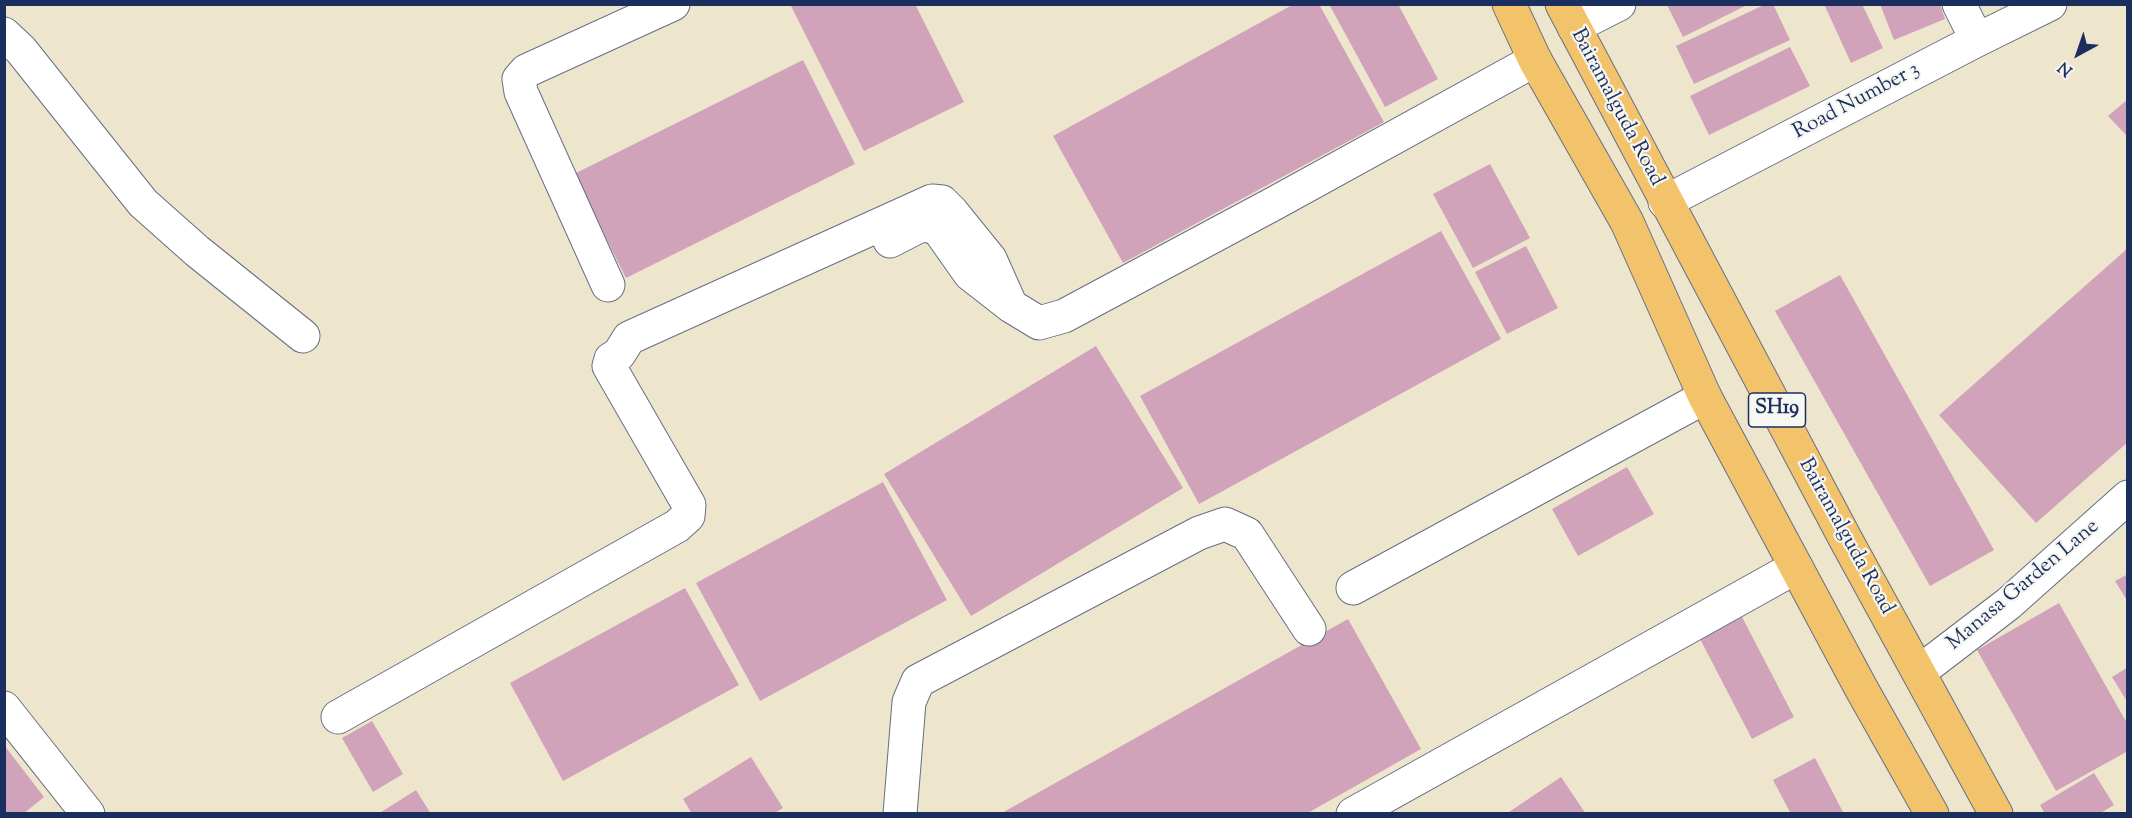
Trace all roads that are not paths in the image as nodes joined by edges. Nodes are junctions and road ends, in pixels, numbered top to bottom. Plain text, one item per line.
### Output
1 (673, 4) edge
2 (1509, 4) edge
3 (1619, 4) edge
4 (1959, 4) edge
5 (2049, 4) edge
6 (1568, 16) edge
7 (4, 34) edge
8 (1977, 40) junction
9 (1535, 60) junction
10 (1665, 202) junction
11 (608, 285) dead end
12 (303, 336) dead end
13 (1705, 397) junction
14 (2127, 497) edge
15 (1796, 567) junction
16 (1353, 588) dead end
17 (1309, 629) dead end
18 (1919, 672) junction
19 (4, 708) edge
20 (338, 717) dead end
21 (88, 813) edge
22 (900, 813) edge
23 (1353, 813) edge
24 (1932, 813) edge
25 (1996, 813) edge

1 - 11 street
2 - 9 main road, SH19
3 - 6 street
4 - 8 street
5 - 8 street, Road Number 3
6 - 10 main road, Bairamalguda Road / SH19
7 - 12 street
8 - 10 street, Road Number 3
9 - 13 main road, SH19
9 - 20 street
10 - 18 main road, Bairamalguda Road / SH19
13 - 15 main road, SH19
13 - 16 street
14 - 18 street, Manasa Garden Lane
15 - 23 street
15 - 24 main road, SH19
17 - 22 street
18 - 25 main road, Bairamalguda Road / SH19
19 - 21 street

